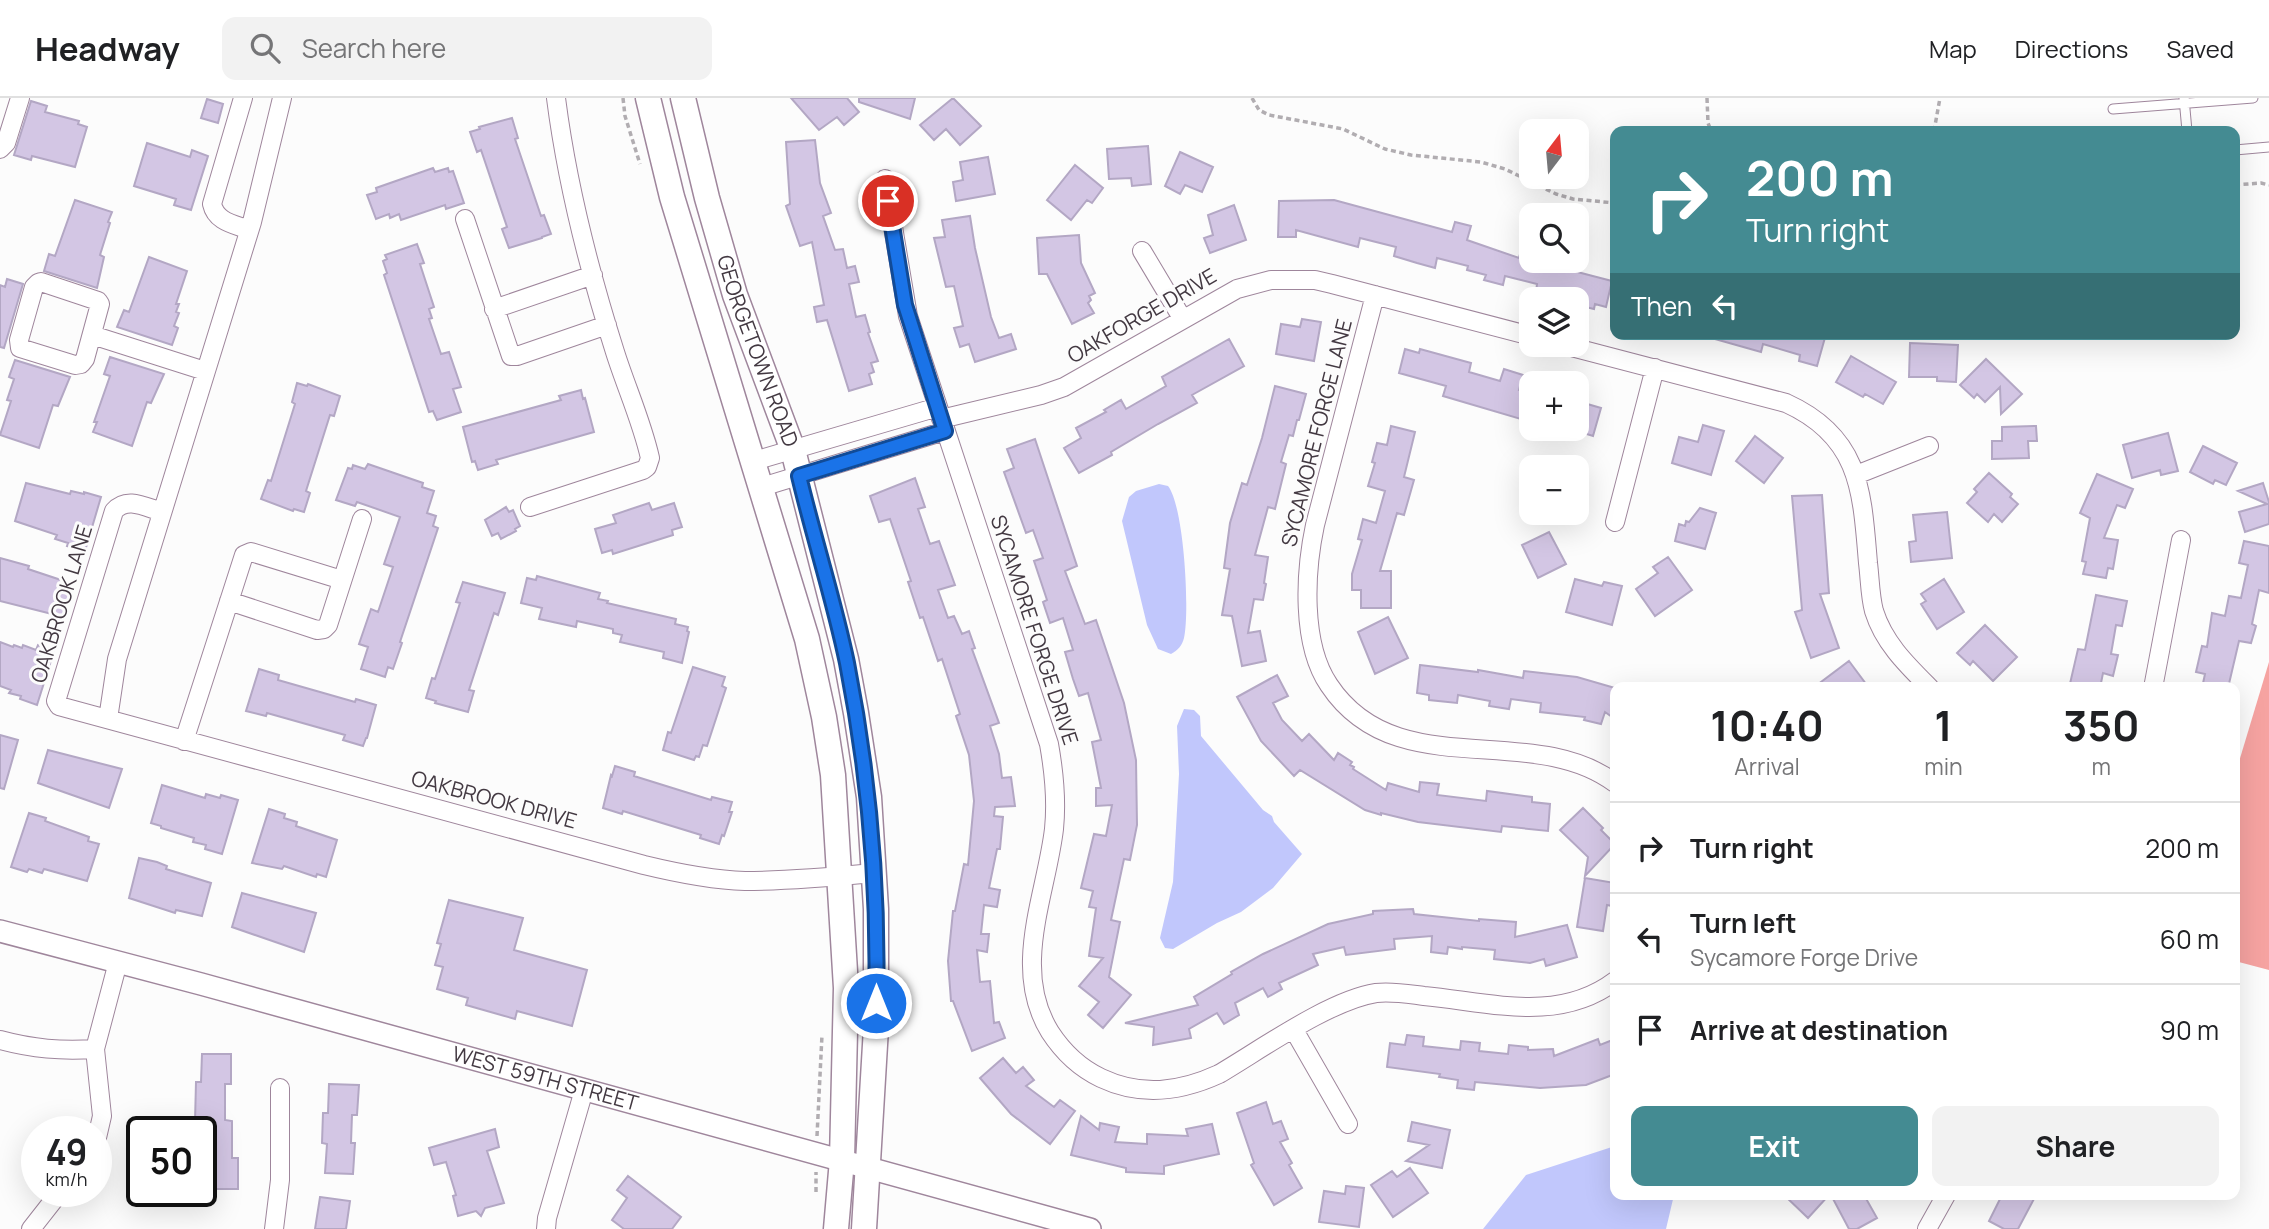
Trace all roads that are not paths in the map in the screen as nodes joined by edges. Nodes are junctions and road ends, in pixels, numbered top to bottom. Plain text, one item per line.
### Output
1 (20, 98) edge
2 (243, 98) edge
3 (282, 98) edge
4 (556, 98) edge
5 (648, 98) edge
6 (683, 98) edge
7 (2253, 98) edge
8 (2184, 101) edge
9 (2113, 108) dead end
10 (2186, 126) edge
11 (2269, 147) edge
12 (0, 149) edge
13 (2240, 150) edge
14 (885, 179) dead end
15 (465, 219) dead end
16 (249, 230) junction
17 (1142, 251) dead end
18 (593, 275) junction
19 (1375, 295) junction
20 (494, 309) junction
21 (1182, 318) junction
22 (607, 326) junction
23 (1519, 333) edge
24 (92, 335) junction
25 (1589, 351) edge
26 (1655, 368) junction
27 (205, 371) junction
28 (941, 419) junction
29 (1929, 446) dead end
30 (793, 450) junction
31 (754, 461) junction
32 (1856, 475) junction
33 (799, 476) junction
34 (762, 487) junction
35 (530, 507) dead end
36 (162, 512) junction
37 (362, 519) dead end
38 (1615, 522) dead end
39 (2181, 540) dead end
40 (342, 580) junction
41 (229, 601) junction
42 (1924, 682) edge
43 (2154, 682) edge
44 (108, 719) junction
45 (184, 741) junction
46 (1610, 780) edge
47 (874, 873) junction
48 (840, 876) junction
49 (0, 931) edge
50 (118, 962) junction
51 (1610, 984) edge
52 (1294, 1030) junction
53 (0, 1040) edge
54 (95, 1049) junction
55 (280, 1088) dead end
56 (583, 1090) junction
57 (102, 1116) edge
58 (1348, 1124) dead end
59 (842, 1160) junction
60 (869, 1167) junction
61 (1943, 1200) edge
62 (49, 1207) edge
63 (31, 1229) edge
64 (274, 1229) edge
65 (545, 1229) edge
66 (836, 1229) edge
67 (864, 1229) edge
68 (1090, 1229) edge
69 (1927, 1229) edge

1 - 12 street
2 - 16 street
3 - 16 street
4 - 18 street
5 - 31 main road, GEORGETOWN ROAD
6 - 30 main road, GEORGETOWN ROAD
7 - 8 lane
8 - 9 lane
8 - 10 lane
11 - 13 lane
14 - 28 street, SYCAMORE FORGE DRIVE
15 - 20 street
16 - 27 street
17 - 21 street
18 - 20 street
18 - 22 street
19 - 21 street, OAKFORGE DRIVE
19 - 23 street, OAKFORGE DRIVE
19 - 46 street, SYCAMORE FORGE LANE
20 - 22 street
21 - 28 street, OAKFORGE DRIVE
22 - 35 street
24 - 24 street
24 - 27 street
25 - 26 street
26 - 32 street
26 - 38 street
27 - 36 street
28 - 30 street, OAKFORGE DRIVE
28 - 33 street
28 - 52 street, SYCAMORE FORGE DRIVE
29 - 32 street
30 - 31 street, OAKFORGE DRIVE
30 - 33 main road, GEORGETOWN ROAD
31 - 34 main road, GEORGETOWN ROAD
32 - 42 street
33 - 34 street
33 - 47 main road, GEORGETOWN ROAD
34 - 48 main road, GEORGETOWN ROAD
36 - 44 street
36 - 44 street, OAKBROOK LANE
37 - 40 street
39 - 43 street
40 - 41 street
40 - 41 street
41 - 45 street
44 - 45 street, OAKBROOK DRIVE
45 - 48 street, OAKBROOK DRIVE
47 - 48 street, OAKBROOK DRIVE
47 - 60 main road, GEORGETOWN ROAD
48 - 59 main road, GEORGETOWN ROAD
49 - 50 street, WEST 59TH STREET
50 - 54 street
50 - 56 street, WEST 59TH STREET
51 - 52 street
52 - 58 street
53 - 54 street
54 - 57 street
55 - 64 street
56 - 59 street, WEST 59TH STREET
56 - 65 street
59 - 60 street, WEST 59TH STREET
59 - 66 main road, GEORGETOWN ROAD
60 - 67 main road, GEORGETOWN ROAD
60 - 68 street, WEST 59TH STREET
61 - 69 street
62 - 63 street

